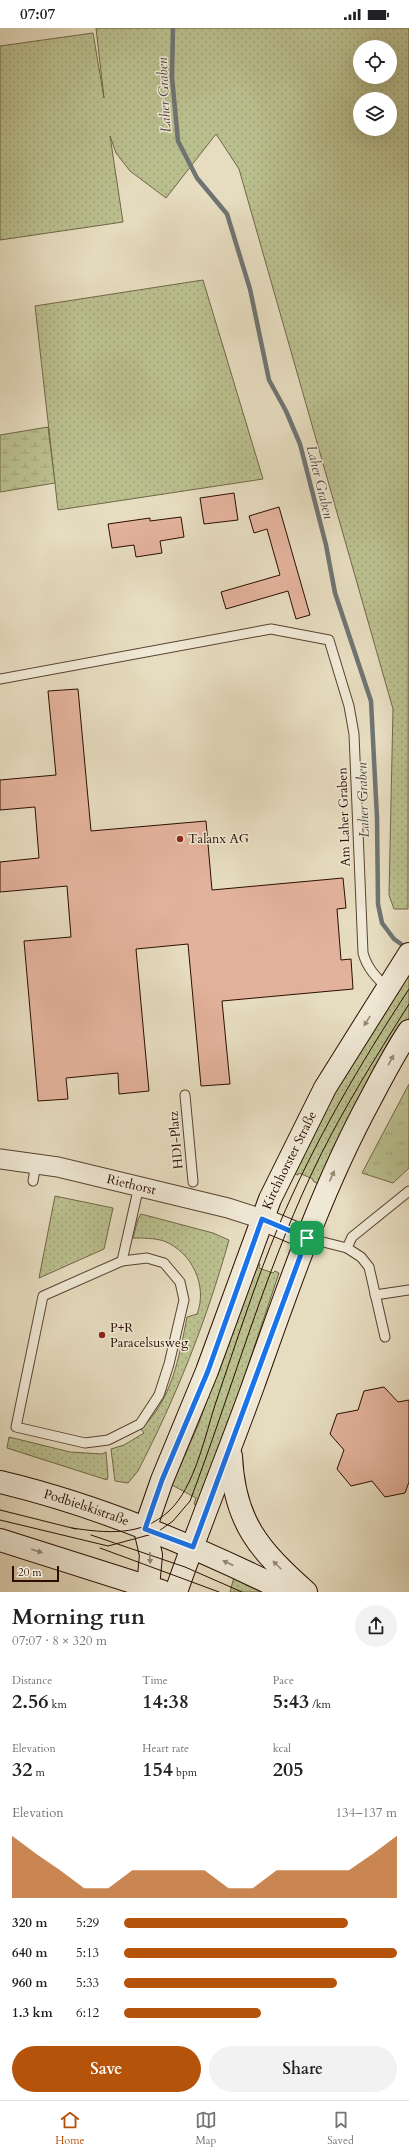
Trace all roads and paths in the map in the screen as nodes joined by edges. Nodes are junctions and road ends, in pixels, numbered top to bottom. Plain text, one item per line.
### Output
1 (0, 679) edge
2 (406, 959) edge
3 (387, 988) junction
4 (409, 1031) edge
5 (186, 1095) dead end
6 (0, 1159) edge
7 (193, 1182) dead end
8 (139, 1186) junction
9 (409, 1191) edge
10 (262, 1219) junction
11 (307, 1238) junction
12 (347, 1248) junction
13 (122, 1261) junction
14 (409, 1290) edge
15 (375, 1295) junction
16 (385, 1337) dead end
17 (231, 1449) junction
18 (0, 1482) edge
19 (145, 1529) junction
20 (0, 1540) edge
21 (193, 1547) junction
22 (153, 1590) edge
23 (176, 1592) edge
24 (288, 1592) edge
25 (306, 1592) edge

1 - 3 lane, Am Laher Graben
2 - 3 main road, Kirchhorster Straße
3 -> 10 main road, Kirchhorster Straße
11 -> 4 main road
5 - 7 lane, HDI-Platz
6 - 8 street, Riethorst
8 - 10 street, Riethorst
8 - 13 lane
9 - 12 lane
10 - 11 main road
10 - 19 main road, Kirchhorster Straße
11 - 12 lane
11 - 17 main road
12 - 15 lane
13 - 13 lane
14 - 15 lane
15 - 16 lane
17 - 21 main road
25 -> 17 main road
18 - 19 main road, Podbielskistraße
19 - 21 main road, Podbielskistraße
19 -> 22 main road
20 -> 22 main road
21 - 23 main road
24 -> 21 main road, Podbielskistraße

